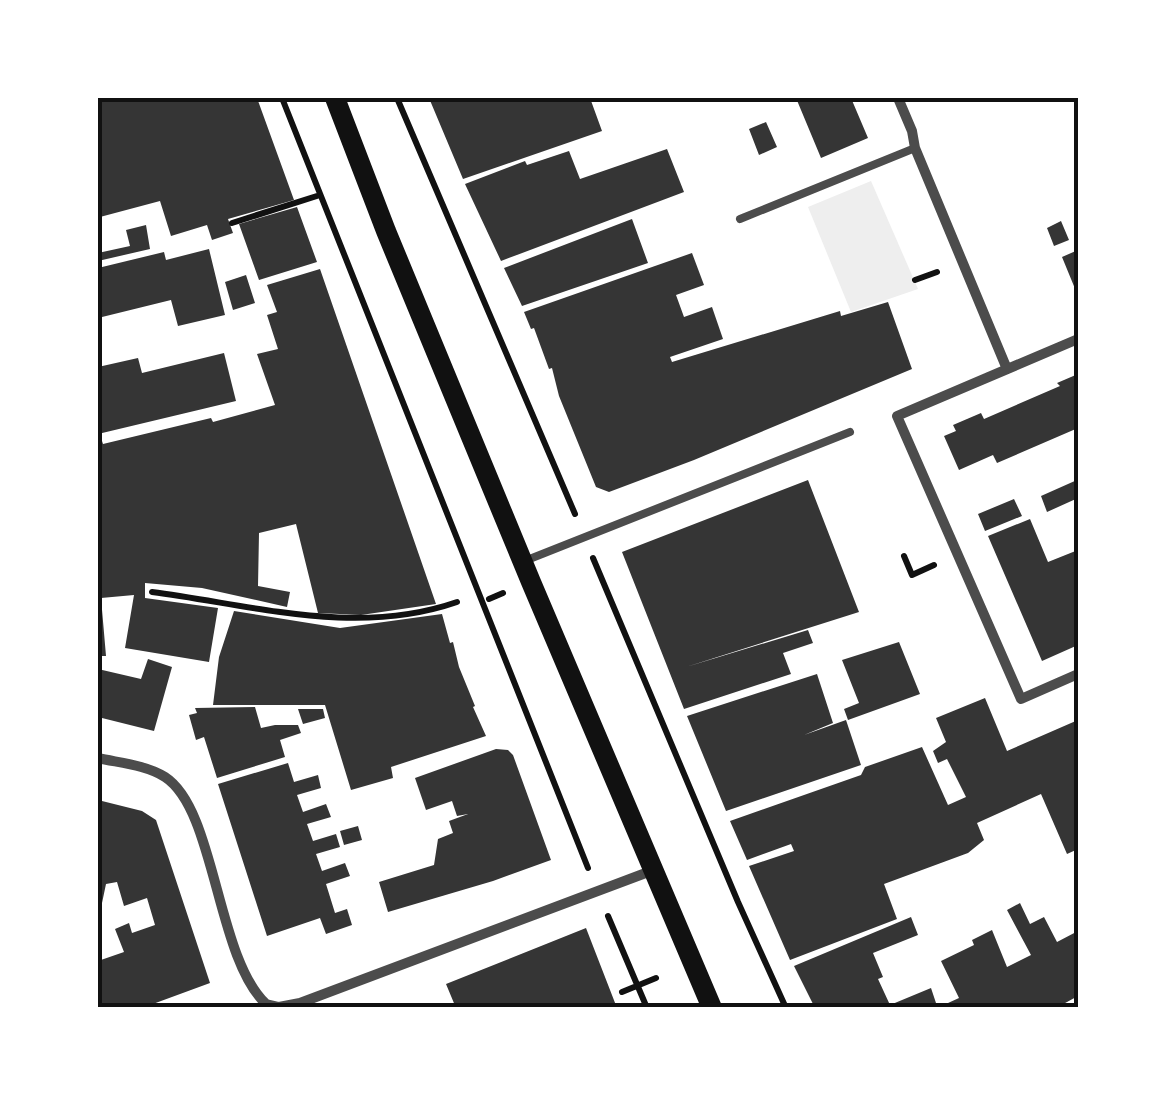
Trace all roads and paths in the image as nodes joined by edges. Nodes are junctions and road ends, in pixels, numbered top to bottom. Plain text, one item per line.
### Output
1 (282, 98) edge
2 (335, 98) edge
3 (898, 98) edge
4 (915, 148) junction
5 (320, 196) junction
6 (740, 219) dead end
7 (232, 223) dead end
8 (1078, 339) edge
9 (1007, 369) junction
10 (850, 432) dead end
11 (522, 562) junction
12 (152, 592) dead end
13 (457, 602) dead end
14 (1078, 674) edge
15 (98, 758) edge
16 (652, 871) junction
17 (598, 892) junction
18 (656, 978) dead end
19 (637, 986) junction
20 (622, 992) dead end
21 (264, 1006) edge
22 (646, 1008) edge
23 (712, 1008) edge

1 - 5 path
2 - 11 main road
3 - 4 street
4 - 6 lane
4 - 9 street
5 - 7 path
5 - 17 path
8 - 9 street
9 - 14 street
10 - 11 lane
11 - 16 main road
12 - 13 path
15 - 21 street
16 - 17 street
16 - 23 main road
17 - 19 path
17 - 21 street
18 - 19 path
19 - 20 path
19 - 22 path

